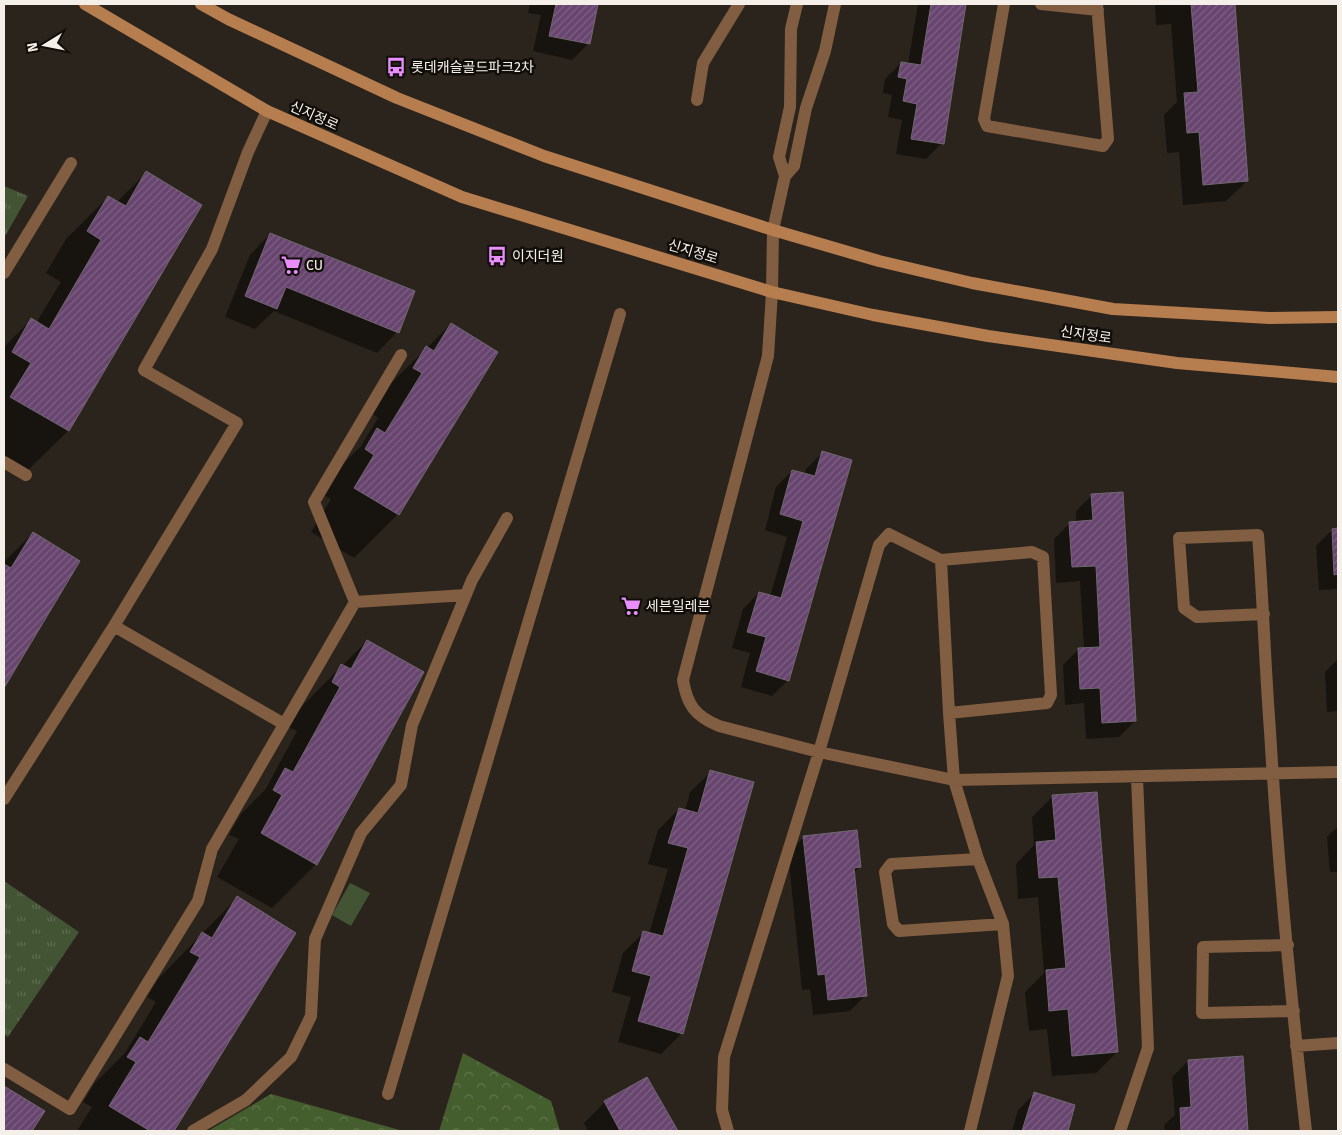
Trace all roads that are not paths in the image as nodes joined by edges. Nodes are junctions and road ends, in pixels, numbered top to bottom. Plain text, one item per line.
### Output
1 (85, 4) edge
2 (201, 4) edge
3 (739, 4) edge
4 (797, 4) edge
5 (835, 4) edge
6 (1004, 4) edge
7 (1041, 4) edge
8 (1098, 7) edge
9 (697, 100) dead end
10 (266, 111) junction
11 (71, 163) dead end
12 (785, 176) junction
13 (773, 230) junction
14 (4, 273) edge
15 (772, 292) junction
16 (620, 314) dead end
17 (1338, 317) edge
18 (401, 355) dead end
19 (1338, 377) edge
20 (4, 462) edge
21 (26, 475) dead end
22 (507, 518) dead end
23 (941, 560) junction
24 (466, 595) junction
25 (355, 602) junction
26 (1264, 614) junction
27 (114, 626) junction
28 (949, 713) junction
29 (284, 724) junction
30 (819, 752) junction
31 (1338, 772) edge
32 (1274, 774) junction
33 (1137, 777) junction
34 (954, 780) junction
35 (4, 798) edge
36 (978, 859) junction
37 (1003, 924) junction
38 (1288, 945) junction
39 (1294, 1011) junction
40 (1338, 1044) edge
41 (1296, 1046) junction
42 (4, 1069) edge
43 (388, 1094) dead end
44 (193, 1131) edge
45 (728, 1131) edge
46 (970, 1131) edge
47 (1120, 1131) edge
48 (1306, 1131) edge

1 - 10 street, 신지정로
2 - 13 street
3 - 9 street
4 - 12 street
5 - 12 street
6 - 8 street
7 - 8 street
10 - 15 street, 신지정로
10 - 27 street
11 - 14 street
12 - 13 street
13 - 15 street
13 - 17 street
15 - 19 street, 신지정로
15 - 30 street
16 - 43 street
18 - 25 street
20 - 21 street
22 - 24 street
23 - 28 street
23 - 28 street
23 - 30 street
24 - 25 street
24 - 44 street
25 - 29 street
26 - 26 street
26 - 32 street
27 - 29 street
27 - 35 street
28 - 34 street
29 - 42 street
30 - 34 street
30 - 45 street
31 - 32 street
32 - 33 street
32 - 38 street
33 - 34 street
33 - 47 street
34 - 36 street
36 - 37 street
36 - 37 street
37 - 46 street
38 - 39 street
38 - 39 street
39 - 41 street
40 - 41 street
41 - 48 street

